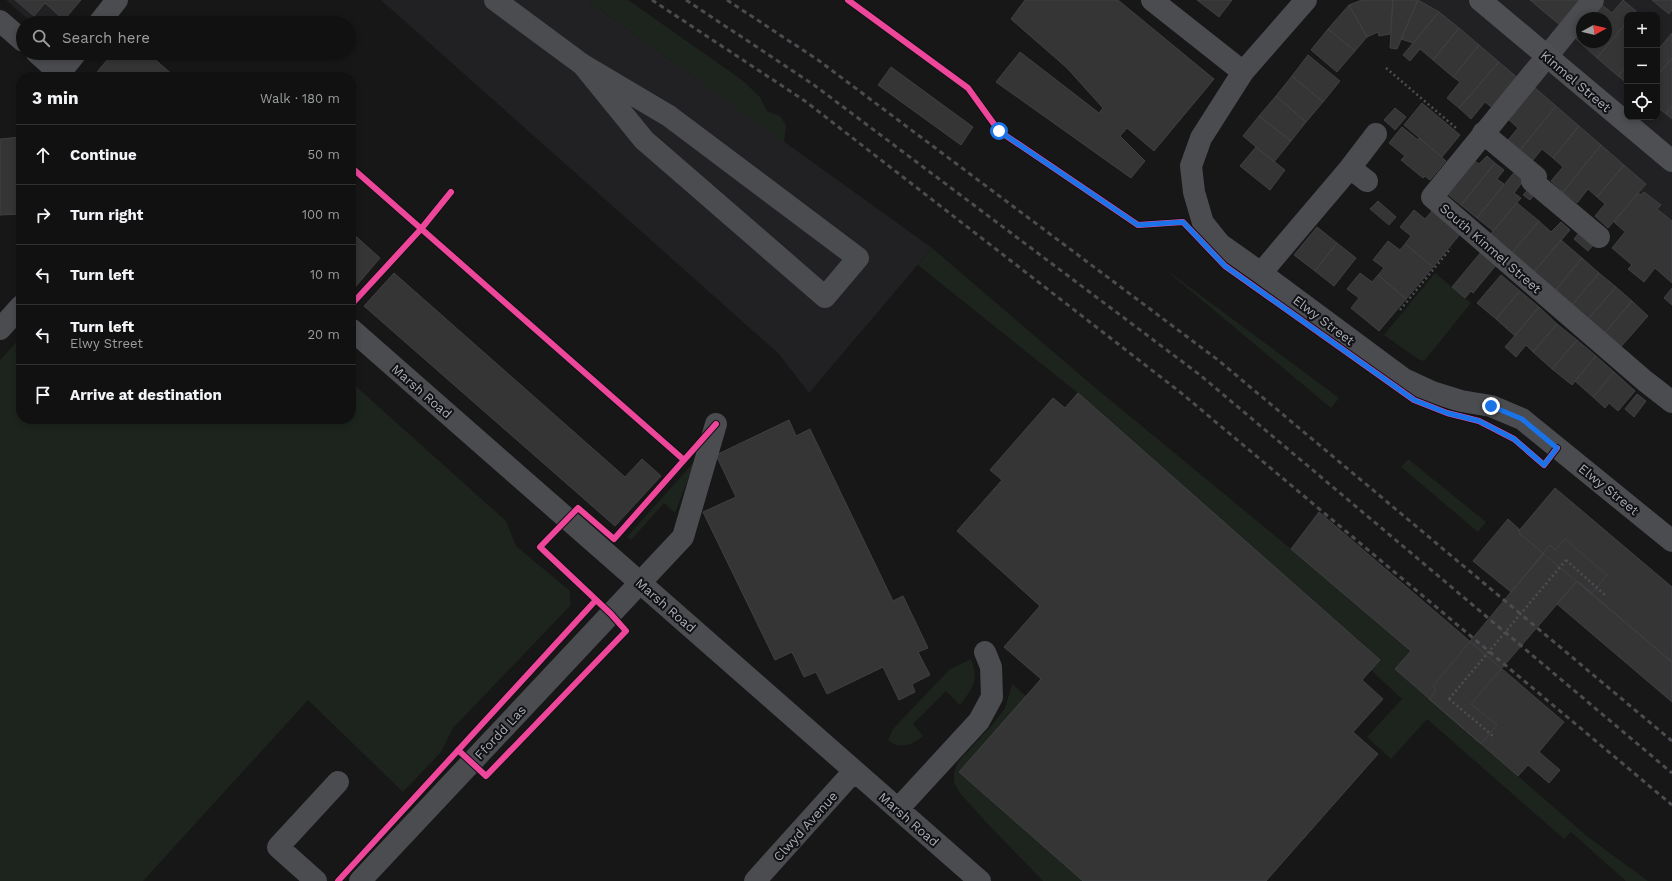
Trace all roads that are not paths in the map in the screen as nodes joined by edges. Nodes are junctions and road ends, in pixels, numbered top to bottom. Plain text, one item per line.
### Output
1 (117, 0) edge
2 (495, 0) edge
3 (1152, 0) edge
4 (1306, 0) edge
5 (1480, 0) edge
6 (1593, 0) edge
7 (104, 16) edge
8 (2, 27) edge
9 (16, 36) edge
10 (1546, 56) junction
11 (45, 60) edge
12 (72, 60) edge
13 (583, 65) junction
14 (59, 72) edge
15 (64, 72) edge
16 (1243, 72) junction
17 (1376, 134) dead end
18 (1479, 138) junction
19 (1672, 161) edge
20 (1598, 237) dead end
21 (1262, 273) junction
22 (16, 311) edge
23 (0, 329) edge
24 (356, 333) edge
25 (1672, 402) edge
26 (716, 424) dead end
27 (1672, 541) edge
28 (640, 582) junction
29 (985, 652) dead end
30 (854, 771) junction
31 (338, 782) dead end
32 (898, 810) junction
33 (316, 881) edge
34 (360, 881) edge
35 (755, 881) edge
36 (980, 881) edge

1 - 7 street
2 - 13 street
3 - 16 street
4 - 16 street, Elwy Street
5 - 10 main road, Kinmel Street
6 - 10 street, South Kinmel Street
8 - 9 street
10 - 18 street, South Kinmel Street
10 - 19 main road, Kinmel Street
11 - 14 street
12 - 15 street
13 - 13 street
16 - 21 street, Elwy Street
17 - 21 street
18 - 20 street
18 - 25 street, South Kinmel Street
21 - 27 street, Elwy Street
22 - 23 street
24 - 28 street, Marsh Road
26 - 28 street, Ffordd Las
28 - 30 street, Marsh Road
28 - 34 street, Ffordd Las
29 - 32 street
30 - 32 street, Marsh Road
30 - 35 street, Clwyd Avenue
31 - 33 street
32 - 36 street, Marsh Road

